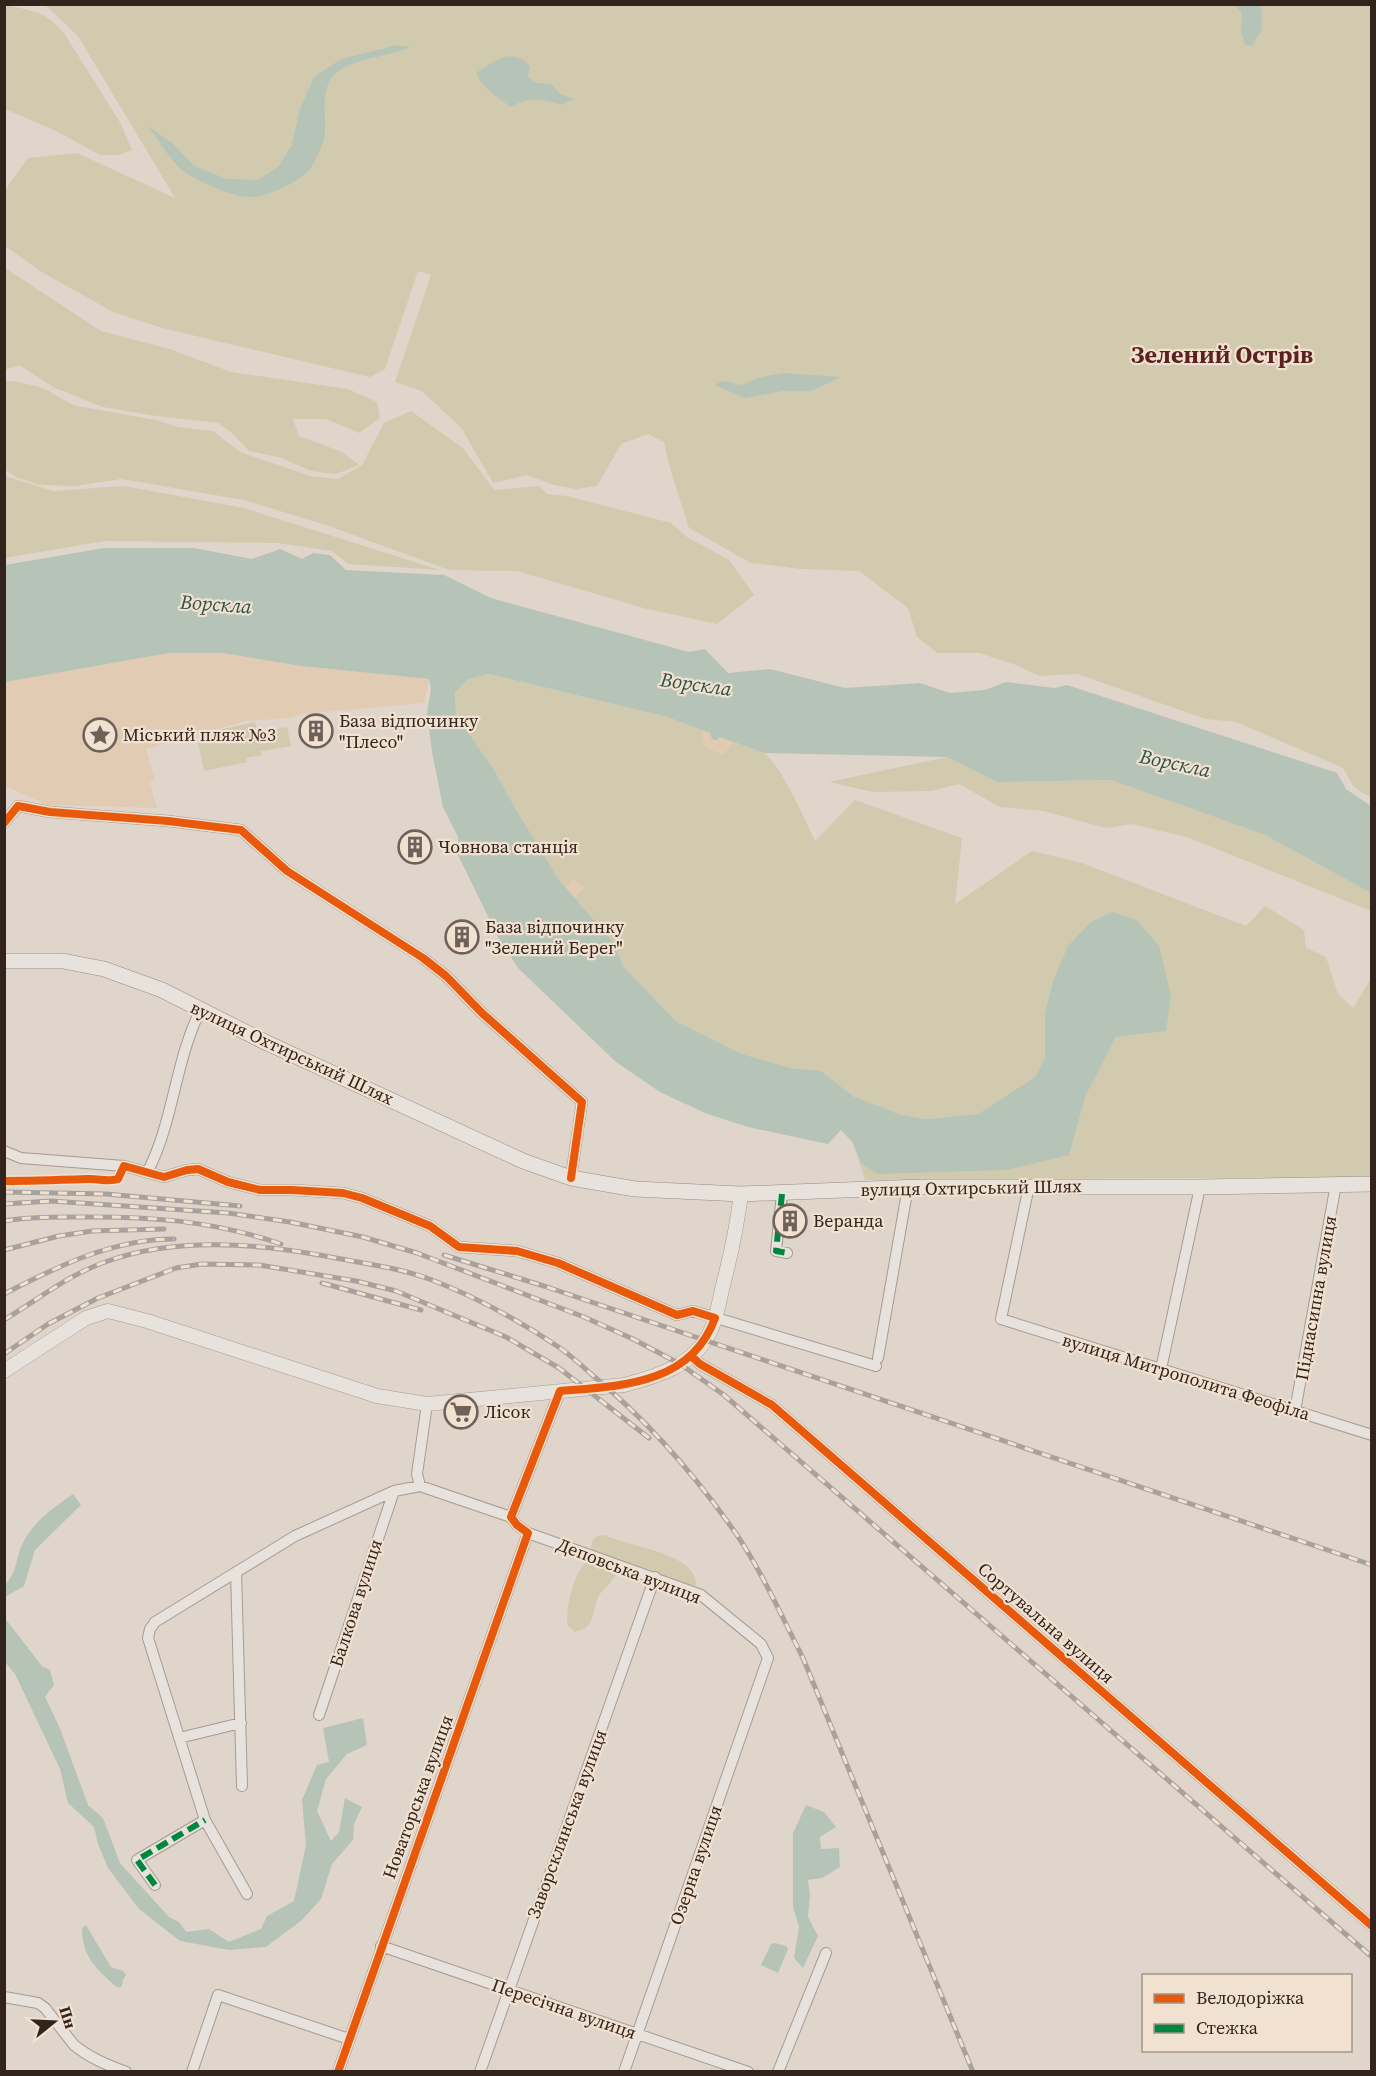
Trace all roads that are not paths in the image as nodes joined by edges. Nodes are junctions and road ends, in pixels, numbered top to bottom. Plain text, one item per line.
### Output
1 (4, 823) edge
2 (4, 961) edge
3 (201, 1010) junction
4 (4, 1151) edge
5 (148, 1171) junction
6 (571, 1178) junction
7 (1336, 1184) junction
8 (1371, 1184) edge
9 (1029, 1186) junction
10 (908, 1187) junction
11 (1200, 1187) junction
12 (741, 1194) junction
13 (782, 1194) junction
14 (787, 1253) dead end
15 (715, 1318) junction
16 (691, 1356) junction
17 (1161, 1369) junction
18 (4, 1371) edge
19 (560, 1390) junction
20 (427, 1404) junction
21 (1295, 1411) junction
22 (1371, 1435) edge
23 (420, 1486) junction
24 (394, 1491) junction
25 (512, 1517) junction
26 (528, 1533) junction
27 (236, 1572) junction
28 (655, 1577) junction
29 (768, 1658) joint
30 (319, 1715) dead end
31 (241, 1723) junction
32 (179, 1738) junction
33 (242, 1786) dead end
34 (205, 1820) junction
35 (155, 1885) dead end
36 (248, 1894) dead end
37 (1371, 1926) edge
38 (381, 1946) junction
39 (826, 1953) dead end
40 (508, 1989) junction
41 (4, 1997) edge
42 (637, 2034) junction
43 (349, 2038) junction
44 (98, 2066) edge
45 (126, 2072) edge
46 (192, 2072) edge
47 (338, 2072) edge
48 (480, 2072) edge
49 (624, 2072) edge
50 (748, 2072) edge
51 (778, 2072) edge

1 - 6 street
2 - 3 main road, вулиця Охтирський Шлях
3 - 5 street
3 - 6 main road, вулиця Охтирський Шлях
4 - 5 street
5 - 15 street
6 - 12 main road, вулиця Охтирський Шлях
7 - 8 main road, вулиця Охтирський Шлях
7 - 11 main road, вулиця Охтирський Шлях
7 - 21 street, Піднасипна вулиця
9 - 10 main road, вулиця Охтирський Шлях
9 - 11 main road, вулиця Охтирський Шлях
9 - 17 street, вулиця Митрополита Феофіла
10 - 13 main road, вулиця Охтирський Шлях
10 - 15 street
11 - 17 street
12 - 13 main road, вулиця Охтирський Шлях
12 - 15 street
13 - 14 street
15 - 16 street
16 - 19 street
16 - 37 street, Сортувальна вулиця
17 - 21 street, вулиця Митрополита Феофіла
18 - 20 street
19 - 20 street
19 - 25 street
20 - 23 street
21 - 22 street, вулиця Митрополита Феофіла
23 - 24 street, Деповська вулиця
23 - 25 street, Деповська вулиця
24 - 27 street, Деповська вулиця
24 - 30 street, Балкова вулиця
25 - 26 street, Деповська вулиця
26 - 28 street, Деповська вулиця
26 - 38 street, Новаторська вулиця
27 - 31 street
27 - 32 street, Деповська вулиця
28 - 29 street, Деповська вулиця
28 - 40 street, Заворсклянська вулиця
29 - 42 street, Озерна вулиця
31 - 32 street
31 - 33 street
32 - 34 street
34 - 35 street
34 - 36 street
38 - 40 street, Пересічна вулиця
38 - 43 street, Новаторська вулиця
39 - 51 street
40 - 42 street, Пересічна вулиця
40 - 48 street, Заворсклянська вулиця
41 - 44 street
42 - 49 street, Озерна вулиця
42 - 50 street, Пересічна вулиця
43 - 46 street
43 - 47 street, Новаторська вулиця
44 - 45 street

